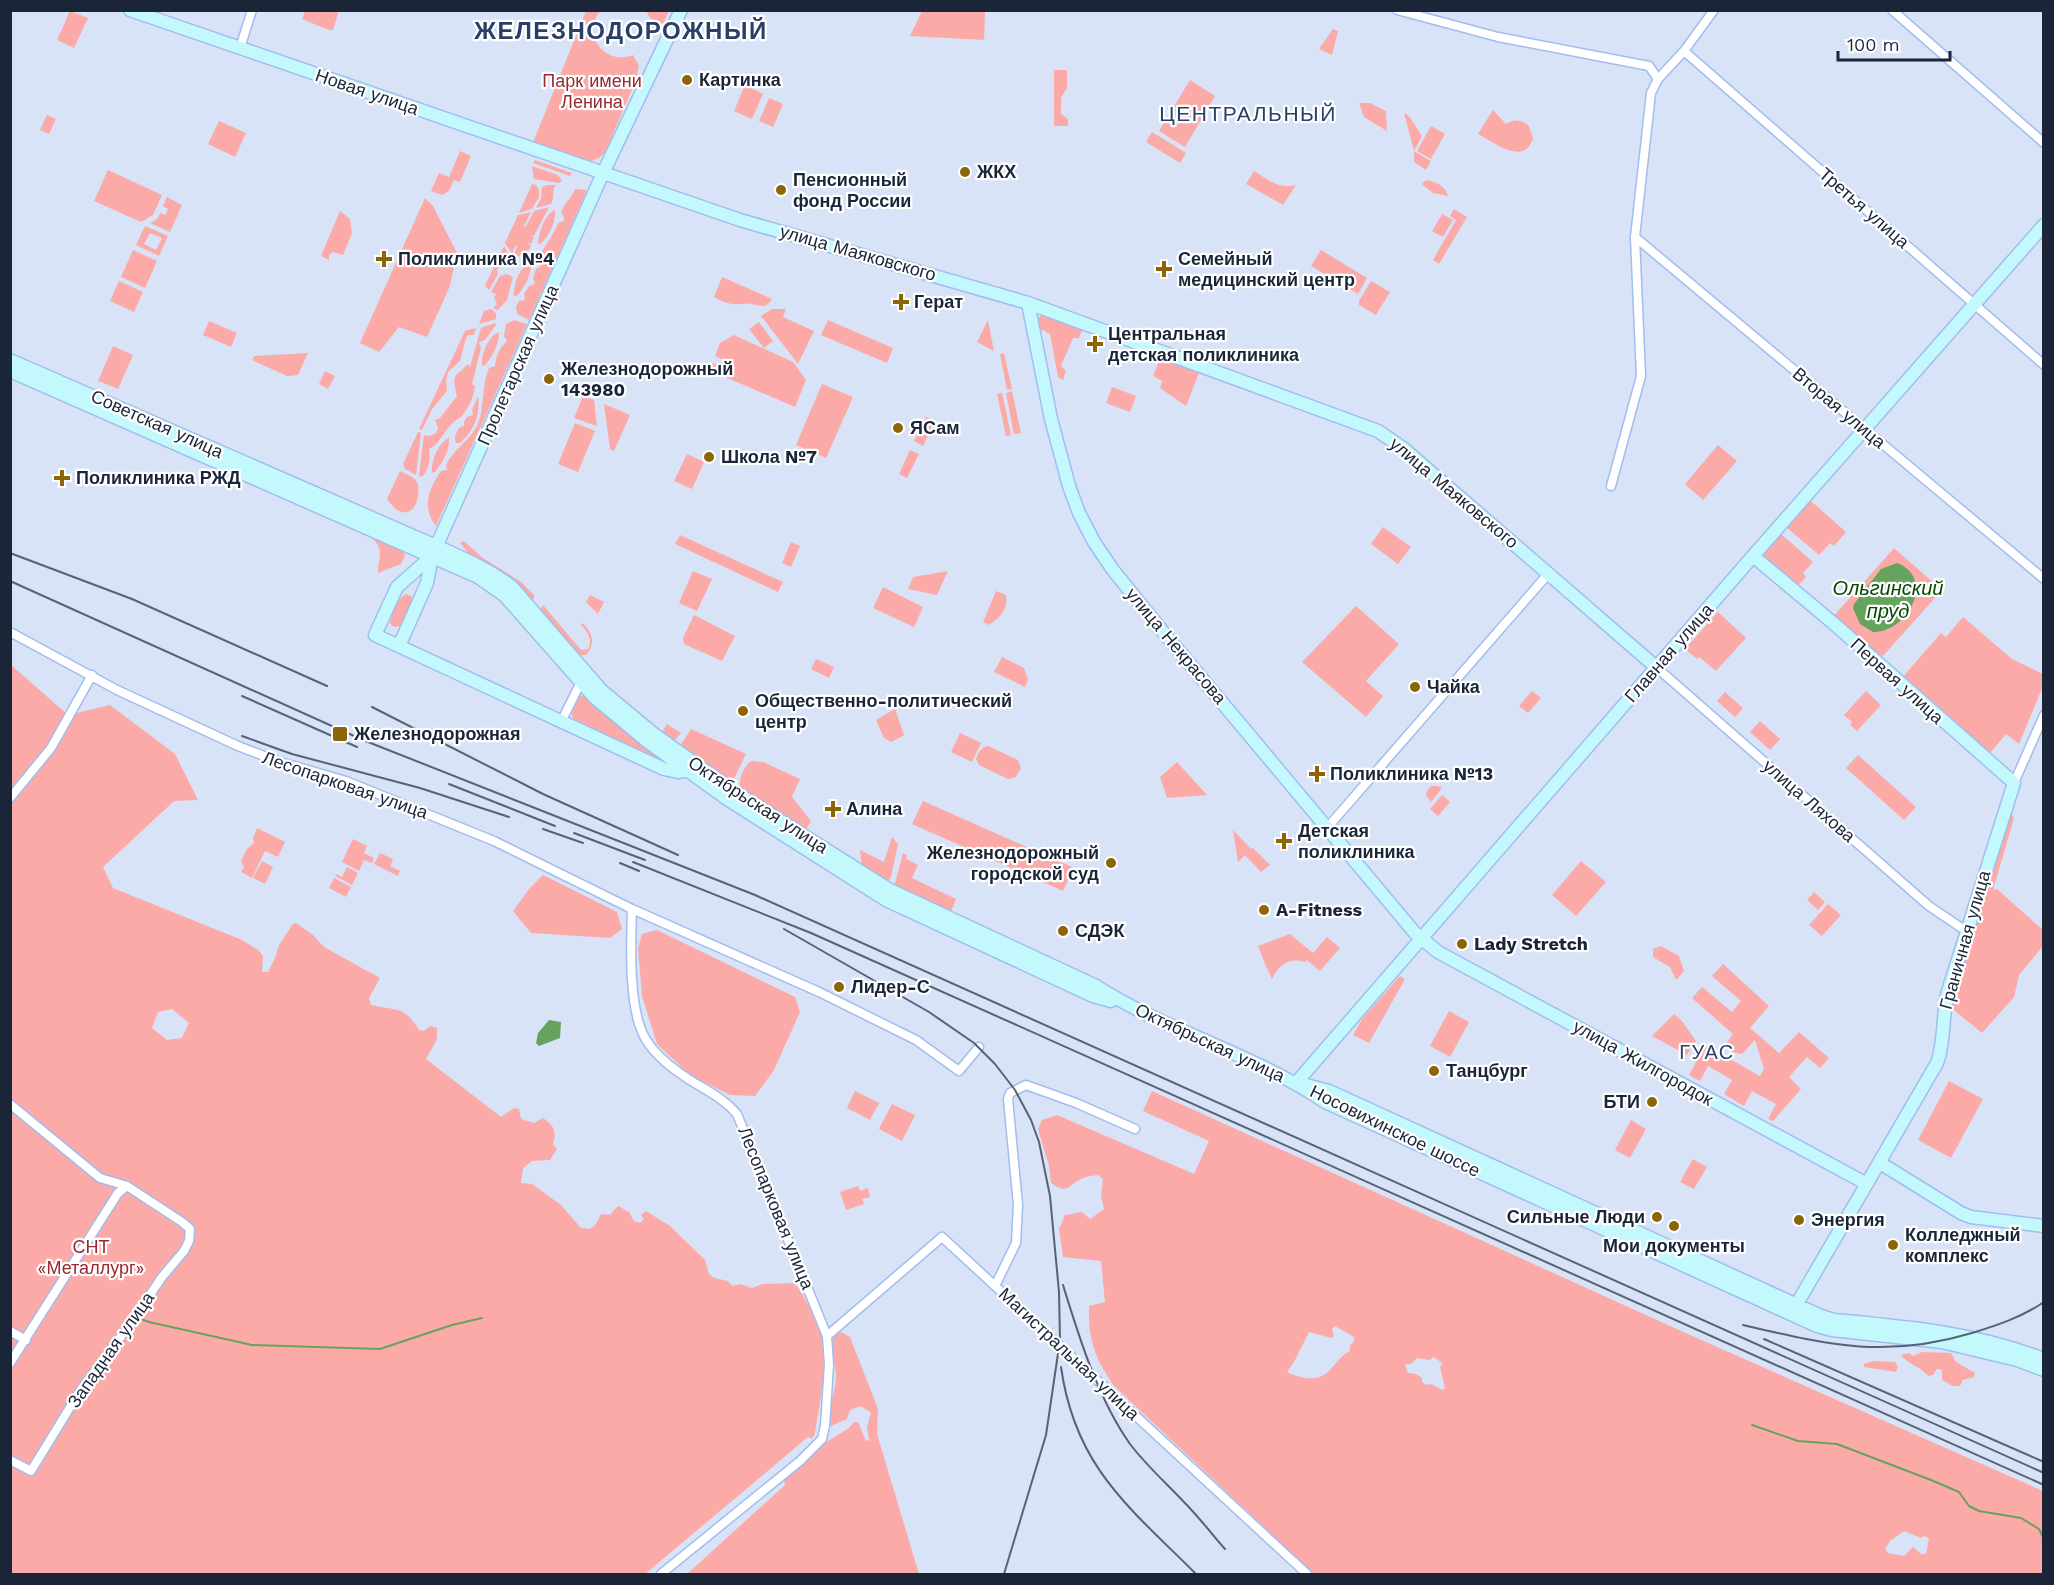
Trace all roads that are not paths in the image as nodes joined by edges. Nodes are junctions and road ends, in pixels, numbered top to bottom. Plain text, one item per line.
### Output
1 (130, 10) edge
2 (252, 10) edge
3 (681, 10) edge
4 (1397, 10) edge
5 (1714, 10) edge
6 (1892, 10) edge
7 (240, 48) junction
8 (1684, 51) junction
9 (1658, 79) junction
10 (2043, 143) edge
11 (603, 173) junction
12 (2043, 225) edge
13 (1635, 237) junction
14 (1028, 303) junction
15 (1974, 304) junction
16 (10, 360) edge
17 (2043, 365) edge
18 (10, 371) edge
19 (1864, 429) junction
20 (1611, 486) dead end
21 (434, 551) junction
22 (1753, 556) junction
23 (1548, 574) junction
24 (410, 575) junction
25 (2043, 579) edge
26 (427, 583) junction
27 (10, 632) edge
28 (399, 646) junction
29 (1656, 667) junction
30 (92, 675) junction
31 (581, 682) junction
32 (2043, 716) edge
33 (561, 722) junction
34 (693, 769) junction
35 (2014, 783) junction
36 (10, 798) edge
37 (1327, 828) junction
38 (632, 909) junction
39 (1966, 931) junction
40 (1420, 938) junction
41 (979, 1047) dead end
42 (1296, 1083) junction
43 (10, 1104) edge
44 (1135, 1130) dead end
45 (1880, 1163) junction
46 (1867, 1184) junction
47 (127, 1186) junction
48 (2043, 1226) edge
49 (995, 1286) junction
50 (1794, 1310) junction
51 (10, 1331) edge
52 (827, 1336) junction
53 (26, 1340) junction
54 (2043, 1359) edge
55 (10, 1363) edge
56 (2043, 1370) edge
57 (10, 1460) edge
58 (661, 1575) edge
59 (1307, 1575) edge

1 - 7 street, Новая улица
2 - 7 street
3 - 11 street, Пролетарская улица
4 - 9 street
5 - 8 street
6 - 10 street
7 - 11 street, Новая улица
8 - 9 street
8 - 15 street, Третья улица
9 - 13 street
11 - 14 street, улица Маяковского
11 - 21 street, Пролетарская улица
12 - 15 street, Главная улица
13 - 19 street, Вторая улица
13 - 20 street
14 - 23 street, улица Маяковского
14 - 37 street, улица Некрасова
15 - 17 street, Третья улица
15 - 19 street, Главная улица
16 - 21 street, Советская улица
18 - 21 street, Советская улица
19 - 22 street, Главная улица
19 - 25 street, Вторая улица
21 - 24 street
21 - 26 street
21 - 31 street, Октябрьская улица
21 - 34 street, Октябрьская улица
22 - 29 street, Главная улица
22 - 35 street, Первая улица
23 - 29 street, улица Маяковского
23 - 37 street
24 - 26 street
24 - 28 street
26 - 28 street
27 - 30 street, Лесопарковая улица
28 - 33 street
29 - 39 street, улица Ляхова
29 - 40 street, Главная улица
30 - 36 street
30 - 38 street, Лесопарковая улица
31 - 33 street
31 - 34 street, Октябрьская улица
32 - 35 street, Граничная улица
33 - 34 street
34 - 42 street, Октябрьская улица
35 - 39 street, Граничная улица
37 - 40 street, улица Некрасова
38 - 41 street, Лесопарковая улица
38 - 52 street, Лесопарковая улица
39 - 45 street, Граничная улица
40 - 42 street, Главная улица
40 - 46 street, улица Жилгородок
42 - 50 street, Носовихинское шоссе
43 - 47 street
44 - 49 street
45 - 46 street, Граничная улица
45 - 48 street
46 - 50 street, Граничная улица
47 - 53 street
47 - 57 street, Западная улица
49 - 52 street, Магистральная улица
49 - 59 street, Магистральная улица
50 - 54 street, Носовихинское шоссе
50 - 56 street, Носовихинское шоссе
51 - 53 street
52 - 58 street
53 - 55 street

